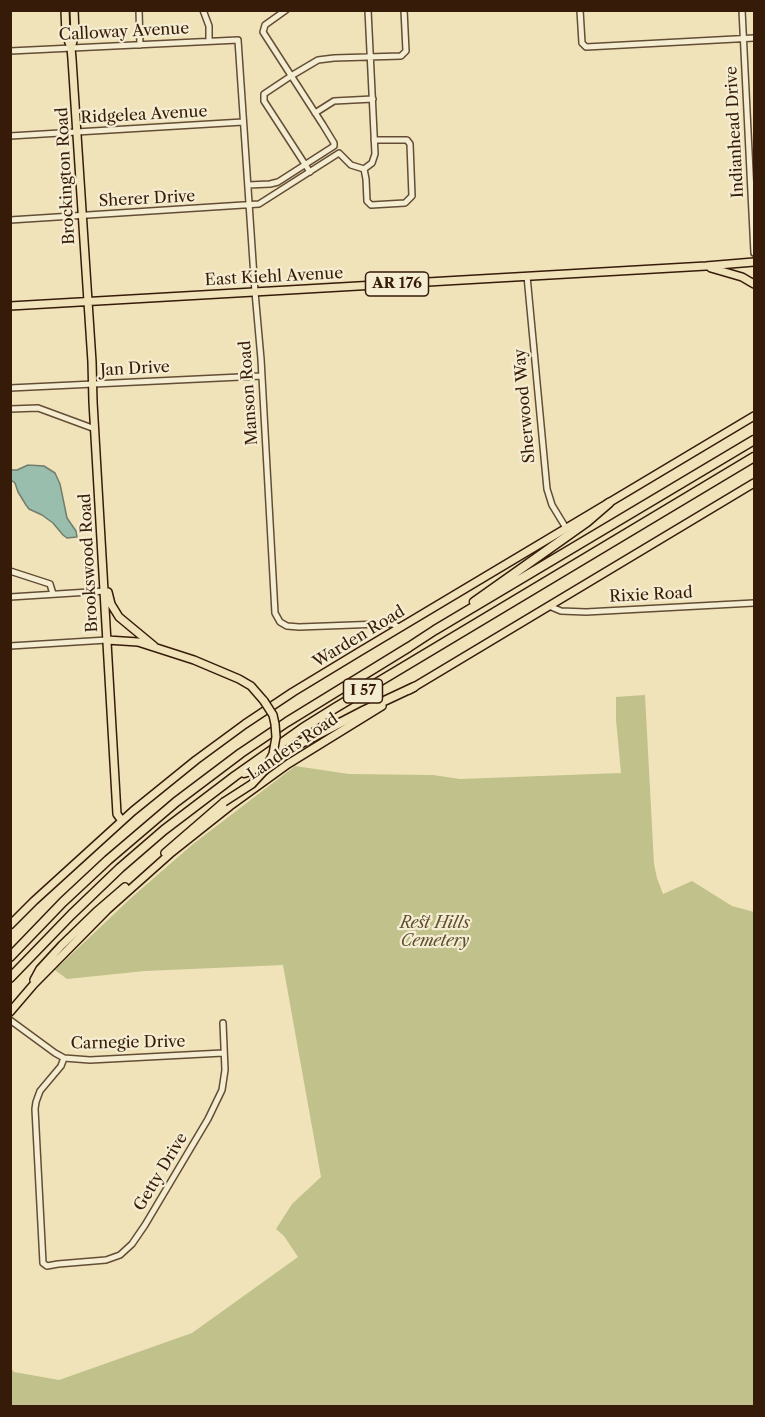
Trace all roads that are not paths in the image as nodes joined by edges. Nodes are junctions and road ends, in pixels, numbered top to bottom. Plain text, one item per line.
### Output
1 (64, 10) edge
2 (75, 10) edge
3 (139, 10) edge
4 (203, 10) edge
5 (286, 10) edge
6 (368, 10) edge
7 (404, 10) edge
8 (580, 10) edge
9 (742, 10) edge
10 (743, 38) junction
11 (754, 38) edge
12 (238, 40) joint
13 (209, 41) junction
14 (140, 45) junction
15 (71, 48) junction
16 (10, 51) edge
17 (370, 57) junction
18 (291, 76) junction
19 (372, 99) junction
20 (315, 113) junction
21 (243, 122) junction
22 (77, 132) junction
23 (10, 136) edge
24 (374, 140) junction
25 (334, 146) junction
26 (339, 153) junction
27 (305, 165) junction
28 (364, 169) junction
29 (310, 172) junction
30 (283, 179) junction
31 (270, 184) junction
32 (248, 185) junction
33 (288, 186) junction
34 (274, 195) junction
35 (249, 206) junction
36 (753, 213) edge
37 (82, 216) junction
38 (10, 220) edge
39 (754, 252) edge
40 (754, 262) edge
41 (706, 266) junction
42 (527, 276) junction
43 (754, 284) edge
44 (255, 292) junction
45 (87, 302) junction
46 (10, 306) edge
47 (261, 376) junction
48 (92, 384) junction
49 (10, 388) edge
50 (10, 409) edge
51 (754, 416) edge
52 (95, 429) junction
53 (754, 440) edge
54 (754, 457) edge
55 (754, 484) edge
56 (609, 503) junction
57 (566, 528) junction
58 (10, 571) edge
59 (104, 578) junction
60 (105, 591) junction
61 (53, 594) junction
62 (10, 597) edge
63 (754, 603) edge
64 (549, 606) junction
65 (400, 628) junction
66 (435, 630) junction
67 (107, 640) junction
68 (10, 646) edge
69 (156, 648) junction
70 (414, 687) junction
71 (234, 776) junction
72 (122, 821) junction
73 (10, 925) edge
74 (10, 957) edge
75 (10, 978) edge
76 (27, 993) junction
77 (10, 1012) edge
78 (10, 1020) edge
79 (223, 1023) dead end
80 (223, 1053) junction
81 (64, 1058) junction

1 - 15 main road, Brockington Road
2 - 15 main road, Brockington Road
3 - 14 street
4 - 13 street
5 - 18 street
6 - 17 street
7 - 17 street
8 - 10 street
9 - 10 street, Indianhead Drive
10 - 11 street
10 - 36 street, Indianhead Drive
12 - 13 street, Calloway Avenue
12 - 21 street, Manson Road
13 - 14 street, Calloway Avenue
14 - 15 street, Calloway Avenue
15 - 16 street, Calloway Avenue
15 - 22 main road, Brockington Road
17 - 18 street
17 - 19 street
18 - 20 street
18 - 27 street
19 - 20 street
19 - 24 street
20 - 25 street
21 - 22 street, Ridgelea Avenue
21 - 32 street, Manson Road
22 - 23 street, Ridgelea Avenue
22 - 37 main road, Brockington Road
24 - 28 street
24 - 28 street
25 - 26 street
25 - 27 street
26 - 28 street
26 - 29 street
27 - 29 street
27 - 30 street
29 - 33 street
30 - 31 street
30 - 33 street
31 - 32 street
31 - 34 street
32 - 35 street, Manson Road
33 - 34 street
34 - 35 street
35 - 37 street, Sherer Drive
35 - 44 street, Manson Road
36 - 39 street, Indianhead Drive
37 - 38 street, Sherer Drive
37 - 45 main road, Brockington Road
40 - 41 main road, East Kiehl Avenue / AR 176
41 - 42 main road, East Kiehl Avenue / AR 176
41 - 43 main road
42 - 44 main road, East Kiehl Avenue / AR 176
42 - 57 street, Sherwood Way
44 - 45 main road, East Kiehl Avenue / AR 176
44 - 47 street, Manson Road
45 - 46 main road, East Kiehl Avenue / AR 176
45 - 48 main road, Brookswood Road
47 - 48 street, Jan Drive
47 - 65 street, Manson Road
48 - 49 street, Jan Drive
48 - 52 main road, Brookswood Road
50 - 52 street
51 - 56 main road, Warden Road
52 - 59 main road, Brookswood Road
53 - 66 highway, I 57
54 - 71 highway, I 57
55 - 64 main road, Landers Road
56 - 57 main road, Warden Road
56 - 66 highway
57 - 65 main road, Warden Road
58 - 61 street
59 - 60 main road, Brookswood Road
59 - 69 main road
60 - 61 street
60 - 67 main road, Brookswood Road
61 - 62 street
63 - 64 street, Rixie Road
64 - 70 main road, Landers Road
65 - 72 main road, Warden Road
66 - 74 highway, I 57
67 - 68 street
67 - 69 main road
67 - 72 main road, Brookswood Road
69 - 76 main road, bridge
70 - 71 highway
70 - 76 main road, Landers Road
71 - 75 highway, I 57
72 - 73 main road, Warden Road
76 - 77 main road, Landers Road
78 - 81 street, Carnegie Drive
79 - 80 street, Getty Drive
80 - 81 street, Carnegie Drive
80 - 81 street, Getty Drive

